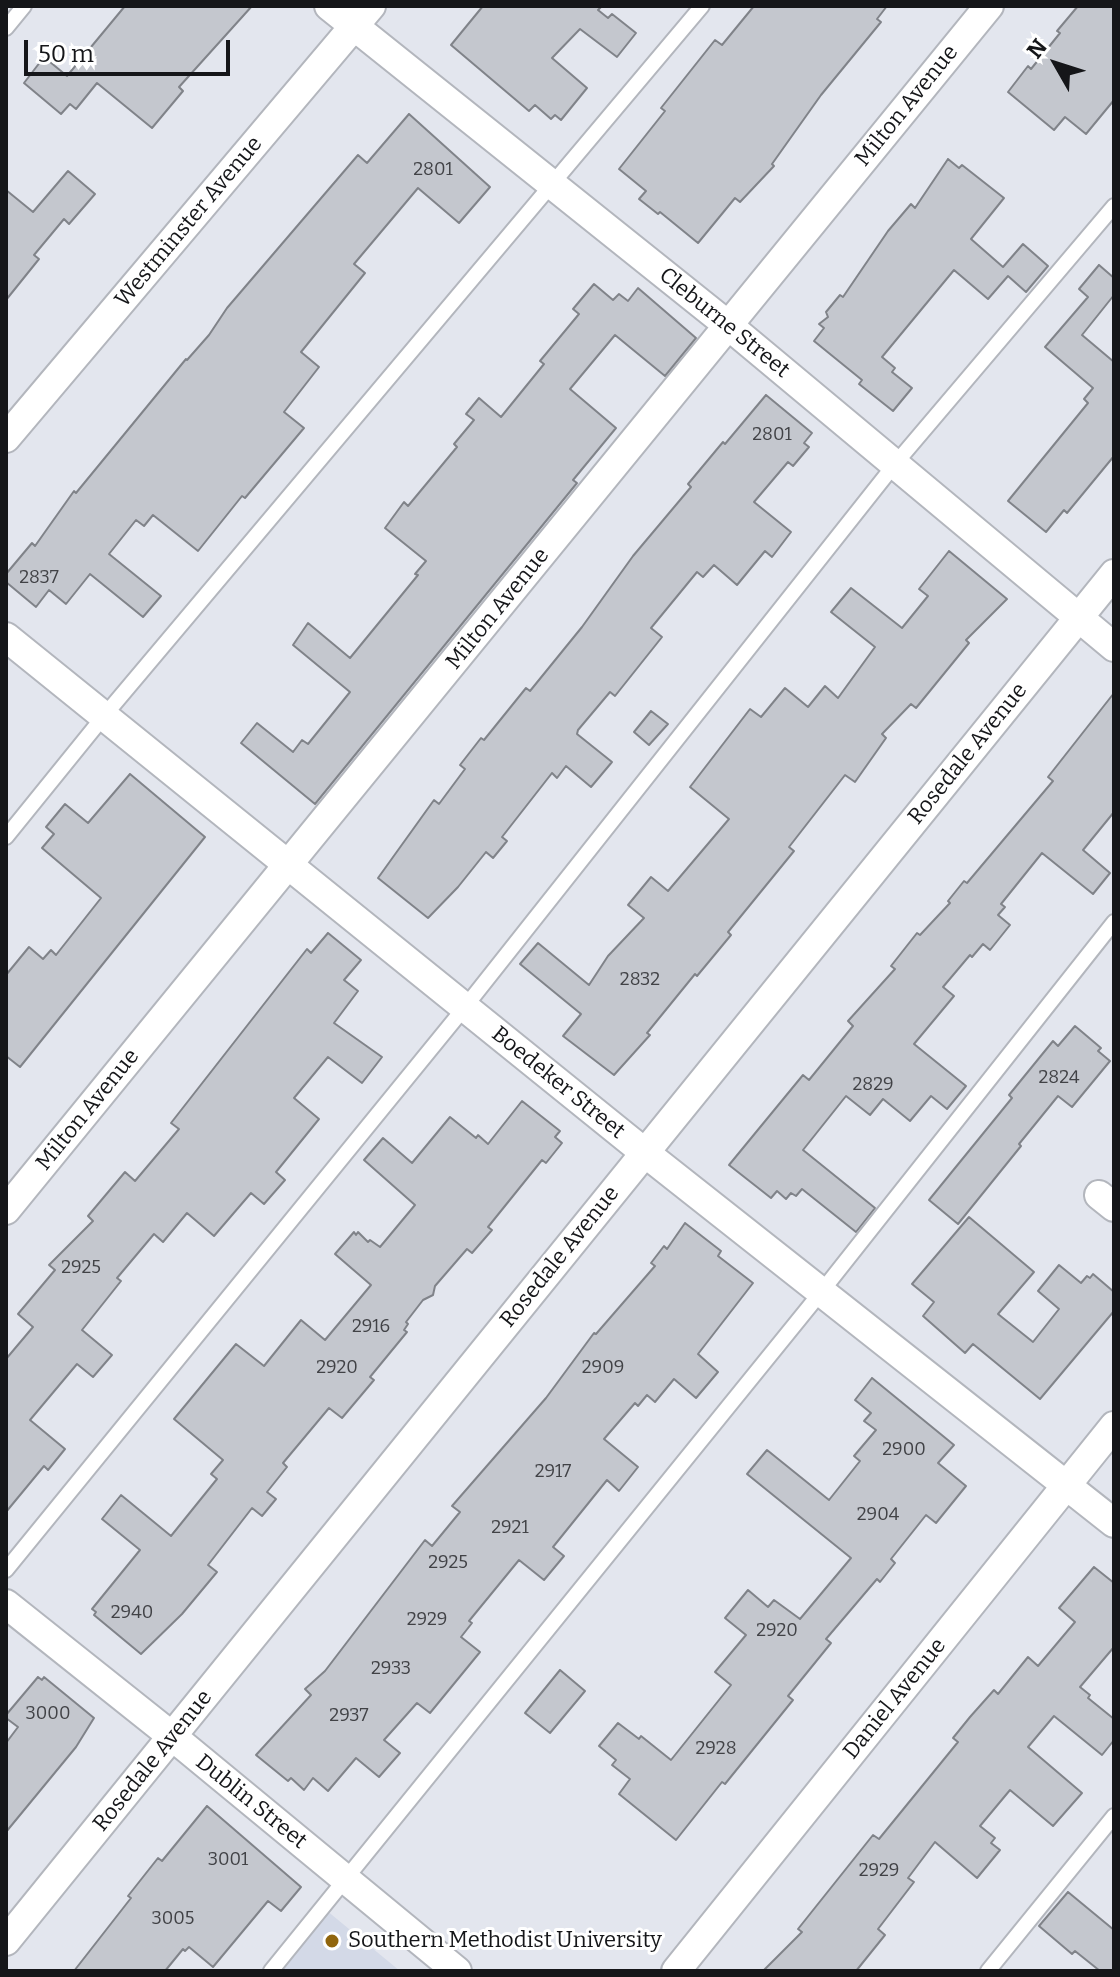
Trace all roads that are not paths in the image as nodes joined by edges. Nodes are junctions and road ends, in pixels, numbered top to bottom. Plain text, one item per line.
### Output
1 (24, 6) edge
2 (329, 6) edge
3 (702, 6) edge
4 (989, 6) edge
5 (363, 16) edge
6 (6, 28) edge
7 (553, 185) junction
8 (1114, 206) edge
9 (729, 326) junction
10 (6, 438) edge
11 (895, 464) junction
12 (1114, 574) edge
13 (1078, 617) junction
14 (6, 637) edge
15 (1114, 647) edge
16 (104, 716) junction
17 (6, 837) edge
18 (289, 865) junction
19 (1114, 922) edge
20 (465, 1007) junction
21 (644, 1152) junction
22 (6, 1210) edge
23 (822, 1291) junction
24 (1114, 1426) edge
25 (1065, 1486) junction
26 (1114, 1523) edge
27 (6, 1570) edge
28 (6, 1604) edge
29 (173, 1737) junction
30 (1114, 1816) edge
31 (345, 1879) junction
32 (6, 1941) edge
33 (271, 1971) edge
34 (457, 1971) edge
35 (676, 1971) edge
36 (988, 1971) edge

1 - 6 lane
2 - 5 street, Cleburne Street
3 - 7 lane
4 - 9 street, Milton Avenue
5 - 7 street, Cleburne Street
5 - 10 street, Westminster Avenue
7 - 9 street, Cleburne Street
7 - 16 lane
8 - 11 lane
9 - 11 street, Cleburne Street
9 - 18 street, Milton Avenue
11 - 13 street, Cleburne Street
11 - 20 lane
12 - 13 street, Rosedale Avenue
13 - 15 street, Cleburne Street
13 - 21 street, Rosedale Avenue
14 - 16 street, Boedeker Street
16 - 17 lane
16 - 18 street, Boedeker Street
18 - 20 street, Boedeker Street
18 - 22 street, Milton Avenue
19 - 23 lane
20 - 21 street, Boedeker Street
20 - 27 lane
21 - 23 street, Boedeker Street
21 - 29 street, Rosedale Avenue
23 - 25 street, Boedeker Street
23 - 31 lane
24 - 25 street, Daniel Avenue
25 - 26 street, Boedeker Street
25 - 35 street, Daniel Avenue
28 - 29 street, Dublin Street
29 - 31 street, Dublin Street
29 - 32 street, Rosedale Avenue
30 - 36 lane
31 - 33 lane
31 - 34 street, Dublin Street

